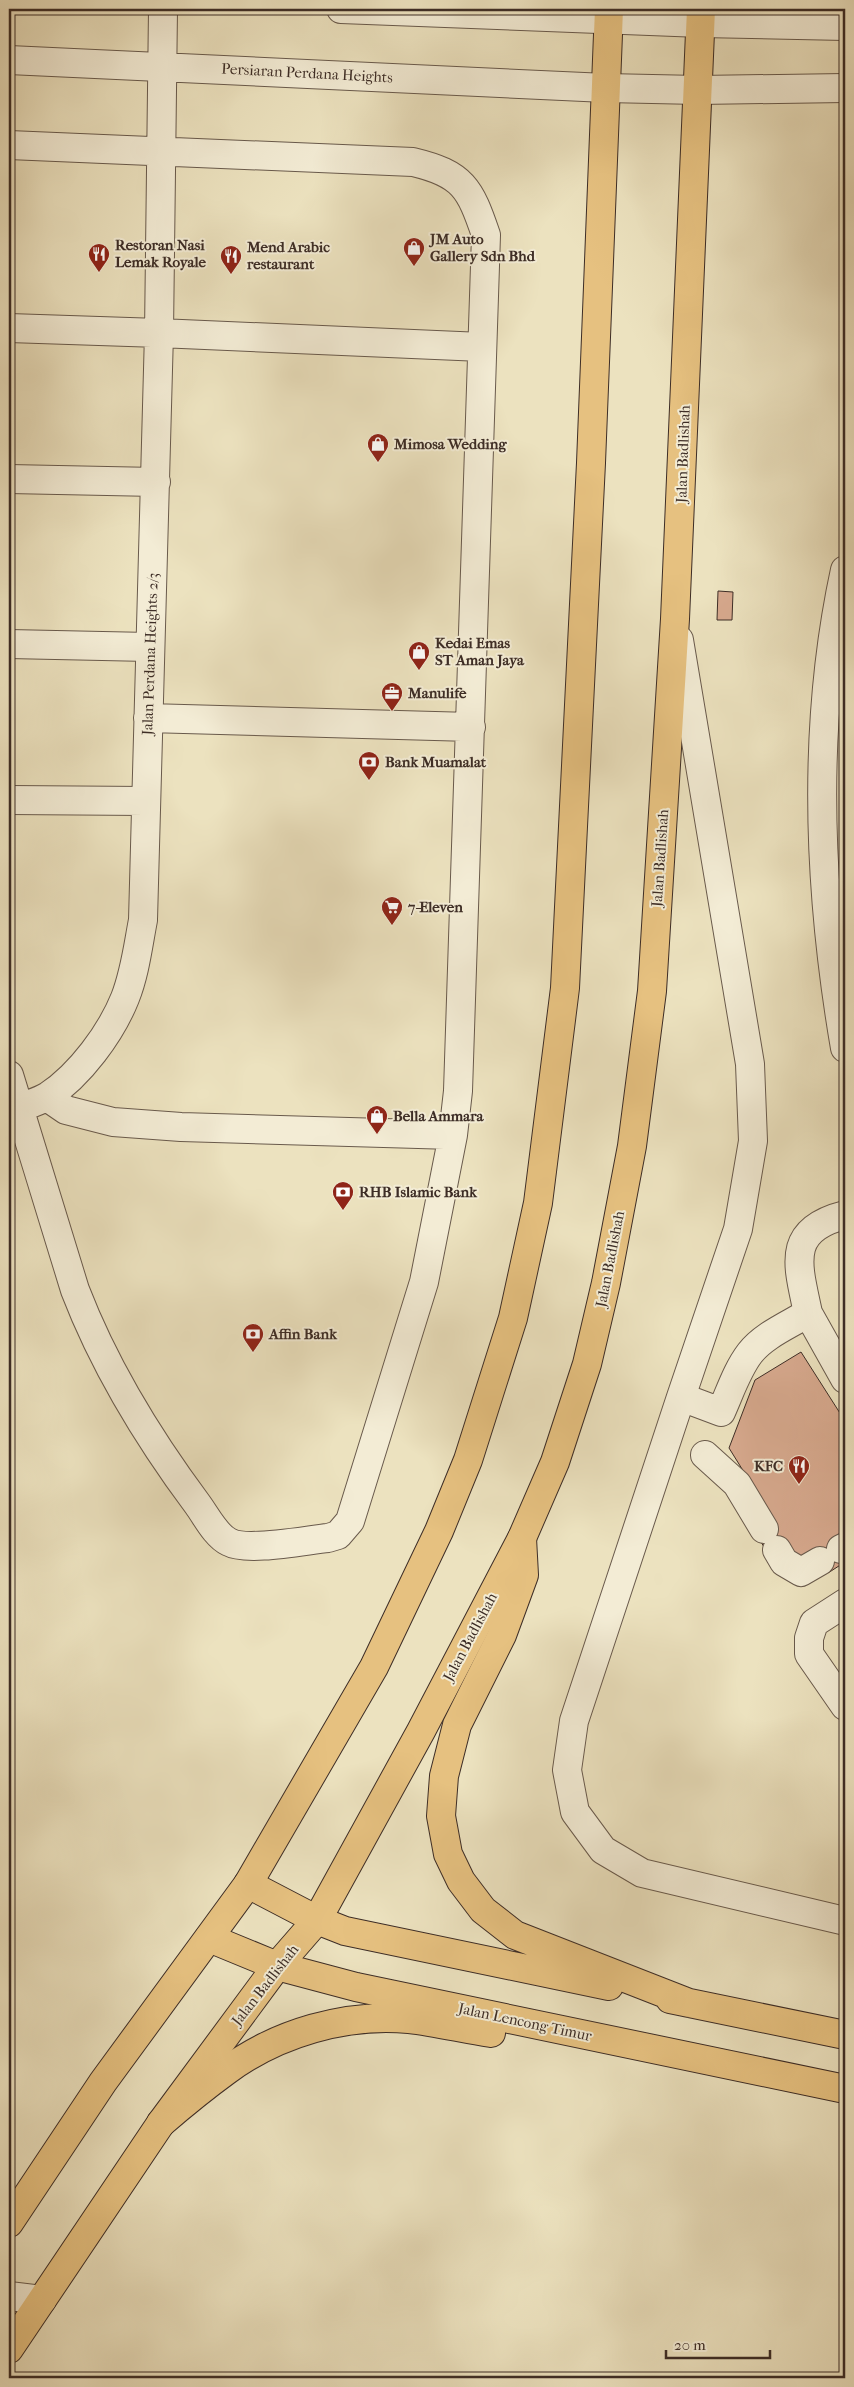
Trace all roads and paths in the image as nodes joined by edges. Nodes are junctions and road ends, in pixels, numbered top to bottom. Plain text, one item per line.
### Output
1 (163, 9) edge
2 (341, 9) edge
3 (609, 14) edge
4 (701, 16) edge
5 (845, 26) edge
6 (9, 60) edge
7 (162, 66) junction
8 (606, 88) junction
9 (845, 88) edge
10 (698, 90) junction
11 (9, 146) edge
12 (162, 151) junction
13 (9, 328) edge
14 (159, 333) junction
15 (482, 348) junction
16 (9, 479) edge
17 (156, 482) junction
18 (845, 570) edge
19 (675, 619) junction
20 (9, 644) edge
21 (149, 647) junction
22 (837, 653) edge
23 (148, 718) junction
24 (471, 727) junction
25 (9, 800) edge
26 (145, 801) junction
27 (845, 1048) edge
28 (9, 1075) edge
29 (47, 1097) junction
30 (20, 1108) junction
31 (453, 1135) junction
32 (845, 1215) edge
33 (808, 1313) junction
34 (845, 1379) edge
35 (680, 1397) junction
36 (705, 1455) dead end
37 (522, 1538) junction
38 (836, 1552) edge
39 (845, 1603) edge
40 (845, 1706) edge
41 (248, 1884) junction
42 (317, 1920) junction
43 (845, 1921) edge
44 (209, 1938) junction
45 (277, 1966) junction
46 (689, 2003) junction
47 (845, 2035) edge
48 (713, 2061) junction
49 (845, 2089) edge
50 (161, 2123) junction
51 (9, 2224) edge
52 (9, 2296) edge
53 (42, 2300) junction
54 (9, 2349) edge

1 - 7 street, Jalan Perdana Heights 2/3
2 - 3 street
3 - 4 street
3 - 8 main road
4 - 5 street
4 - 10 main road, Jalan Badlishah
6 - 7 street, Persiaran Perdana Heights
7 - 8 street, Persiaran Perdana Heights
7 - 12 street, Jalan Perdana Heights 2/3
8 - 10 street, Persiaran Perdana Heights
8 - 41 main road
9 - 10 street, Persiaran Perdana Heights
10 - 19 main road, Jalan Badlishah
11 - 12 street
12 - 14 street, Jalan Perdana Heights 2/3
12 - 15 street
13 - 14 street
14 - 15 street
14 - 17 street, Jalan Perdana Heights 2/3
15 - 24 street
16 - 17 street
17 - 21 street, Jalan Perdana Heights 2/3
18 - 22 street
19 - 35 street
19 - 37 main road, Jalan Badlishah
20 - 21 street
21 - 23 street, Jalan Perdana Heights 2/3
22 - 27 street
23 - 24 street
23 - 26 street, Jalan Perdana Heights 2/3
24 - 31 street
25 - 26 street
26 - 29 street, Jalan Perdana Heights 2/3
28 - 30 street
29 - 30 street, Jalan Perdana Heights 2/3
29 - 31 street
30 - 31 street
32 - 33 street
33 - 34 street
33 - 35 street
35 - 43 street
36 - 38 street
37 - 42 main road, Jalan Badlishah
37 - 46 main road
39 - 40 street
41 - 42 main road
41 - 44 main road
42 - 45 main road, Jalan Badlishah
42 - 46 main road
44 - 45 main road, Jalan Lencong Timur
44 - 51 main road
45 - 48 main road, Jalan Lencong Timur
45 - 50 main road, Jalan Badlishah
46 - 47 main road
48 - 49 main road, Jalan Lencong Timur
48 - 50 main road
50 - 53 main road, Jalan Badlishah
52 - 53 street
53 - 54 main road, Jalan Badlishah

